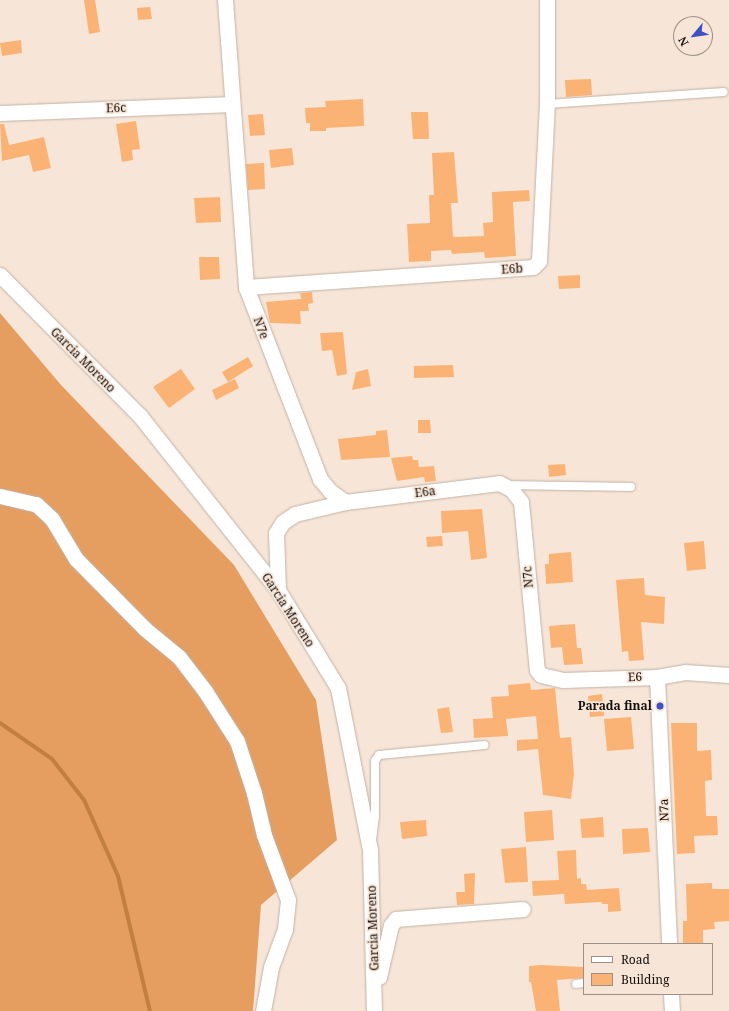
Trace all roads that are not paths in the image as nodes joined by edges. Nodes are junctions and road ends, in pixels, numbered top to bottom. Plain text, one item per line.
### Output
1 (225, 0) edge
2 (547, 0) edge
3 (724, 92) dead end
4 (232, 104) junction
5 (547, 104) junction
6 (0, 113) edge
7 (0, 275) edge
8 (246, 287) junction
9 (505, 485) junction
10 (631, 487) dead end
11 (0, 496) edge
12 (345, 502) junction
13 (278, 590) junction
14 (541, 675) joint
15 (729, 675) edge
16 (657, 676) junction
17 (485, 745) dead end
18 (370, 849) junction
19 (523, 909) dead end
20 (669, 943) edge
21 (375, 989) junction
22 (671, 995) edge
23 (263, 1011) edge
24 (374, 1011) edge
25 (672, 1011) edge

1 - 4 street, N7e
2 - 5 street, E6b
3 - 5 lane
4 - 6 street, E6c
4 - 8 street, N7e
5 - 8 street, E6b
7 - 13 street, Garcia Moreno
8 - 12 street, N7e
9 - 10 lane
9 - 12 street, E6a
9 - 14 street, N7c
11 - 23 street
12 - 13 street
13 - 18 street, Garcia Moreno
14 - 16 street, E6
15 - 16 street, E6
16 - 20 street, N7a
17 - 18 lane
18 - 21 street, Garcia Moreno
19 - 21 street
21 - 24 street, Garcia Moreno
22 - 25 street

